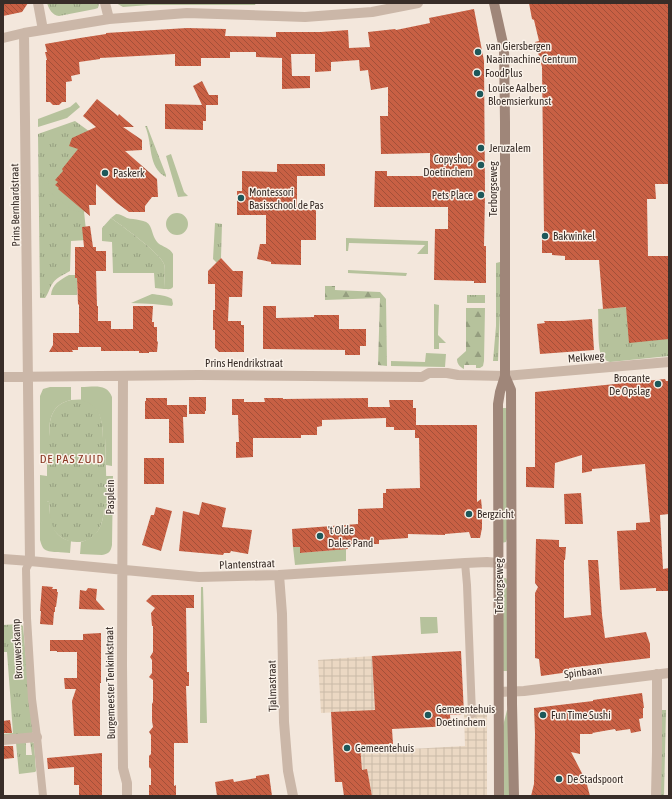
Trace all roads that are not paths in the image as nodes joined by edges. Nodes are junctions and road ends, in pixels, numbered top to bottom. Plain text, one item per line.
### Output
1 (38, 3) edge
2 (105, 3) edge
3 (418, 3) edge
4 (494, 3) edge
5 (109, 19) junction
6 (43, 30) junction
7 (24, 33) junction
8 (3, 38) edge
9 (669, 362) edge
10 (458, 375) joint
11 (123, 376) junction
12 (505, 376) junction
13 (3, 377) edge
14 (29, 377) junction
15 (3, 560) edge
16 (30, 561) junction
17 (465, 563) junction
18 (498, 563) junction
19 (511, 564) junction
20 (122, 569) junction
21 (279, 575) junction
22 (669, 673) edge
23 (657, 674) junction
24 (512, 691) junction
25 (499, 692) junction
26 (472, 714) dead end
27 (37, 737) junction
28 (3, 740) edge
29 (43, 796) edge
30 (127, 796) edge
31 (293, 796) edge
32 (499, 796) edge
33 (514, 796) edge
34 (656, 796) edge

1 - 6 street
2 - 5 street
3 - 5 street
4 - 12 main road, Terborgseweg
5 - 6 street
6 - 7 street
7 - 8 street
7 - 14 street, Prins Bernhardstraat
9 - 12 street, Melkweg
10 - 11 street, Prins Hendrikstraat
10 - 12 street, Melkweg
11 - 14 street, Prins Hendrikstraat
11 - 20 street, Pasplein
12 - 18 main road, Terborgseweg
12 - 19 main road, Terborgseweg
13 - 14 street, Prins Hendrikstraat
14 - 16 street
15 - 16 street, Plantenstraat
16 - 20 street, Plantenstraat
16 - 27 street, Brouwerskamp
17 - 18 street, Plantenstraat
17 - 21 street, Plantenstraat
17 - 26 street
18 - 19 street, Plantenstraat
18 - 25 main road, Terborgseweg
19 - 24 main road, Terborgseweg
20 - 21 street, Plantenstraat
20 - 30 street, Burgemeester Tenkinkstraat
21 - 31 street, Tjalmastraat
22 - 23 street, Spinbaan
23 - 24 street, Spinbaan
23 - 34 street
24 - 25 street, Spinbaan
24 - 33 main road, Terborgseweg
25 - 32 main road, Terborgseweg
27 - 28 street
27 - 29 street, Brouwerskamp

